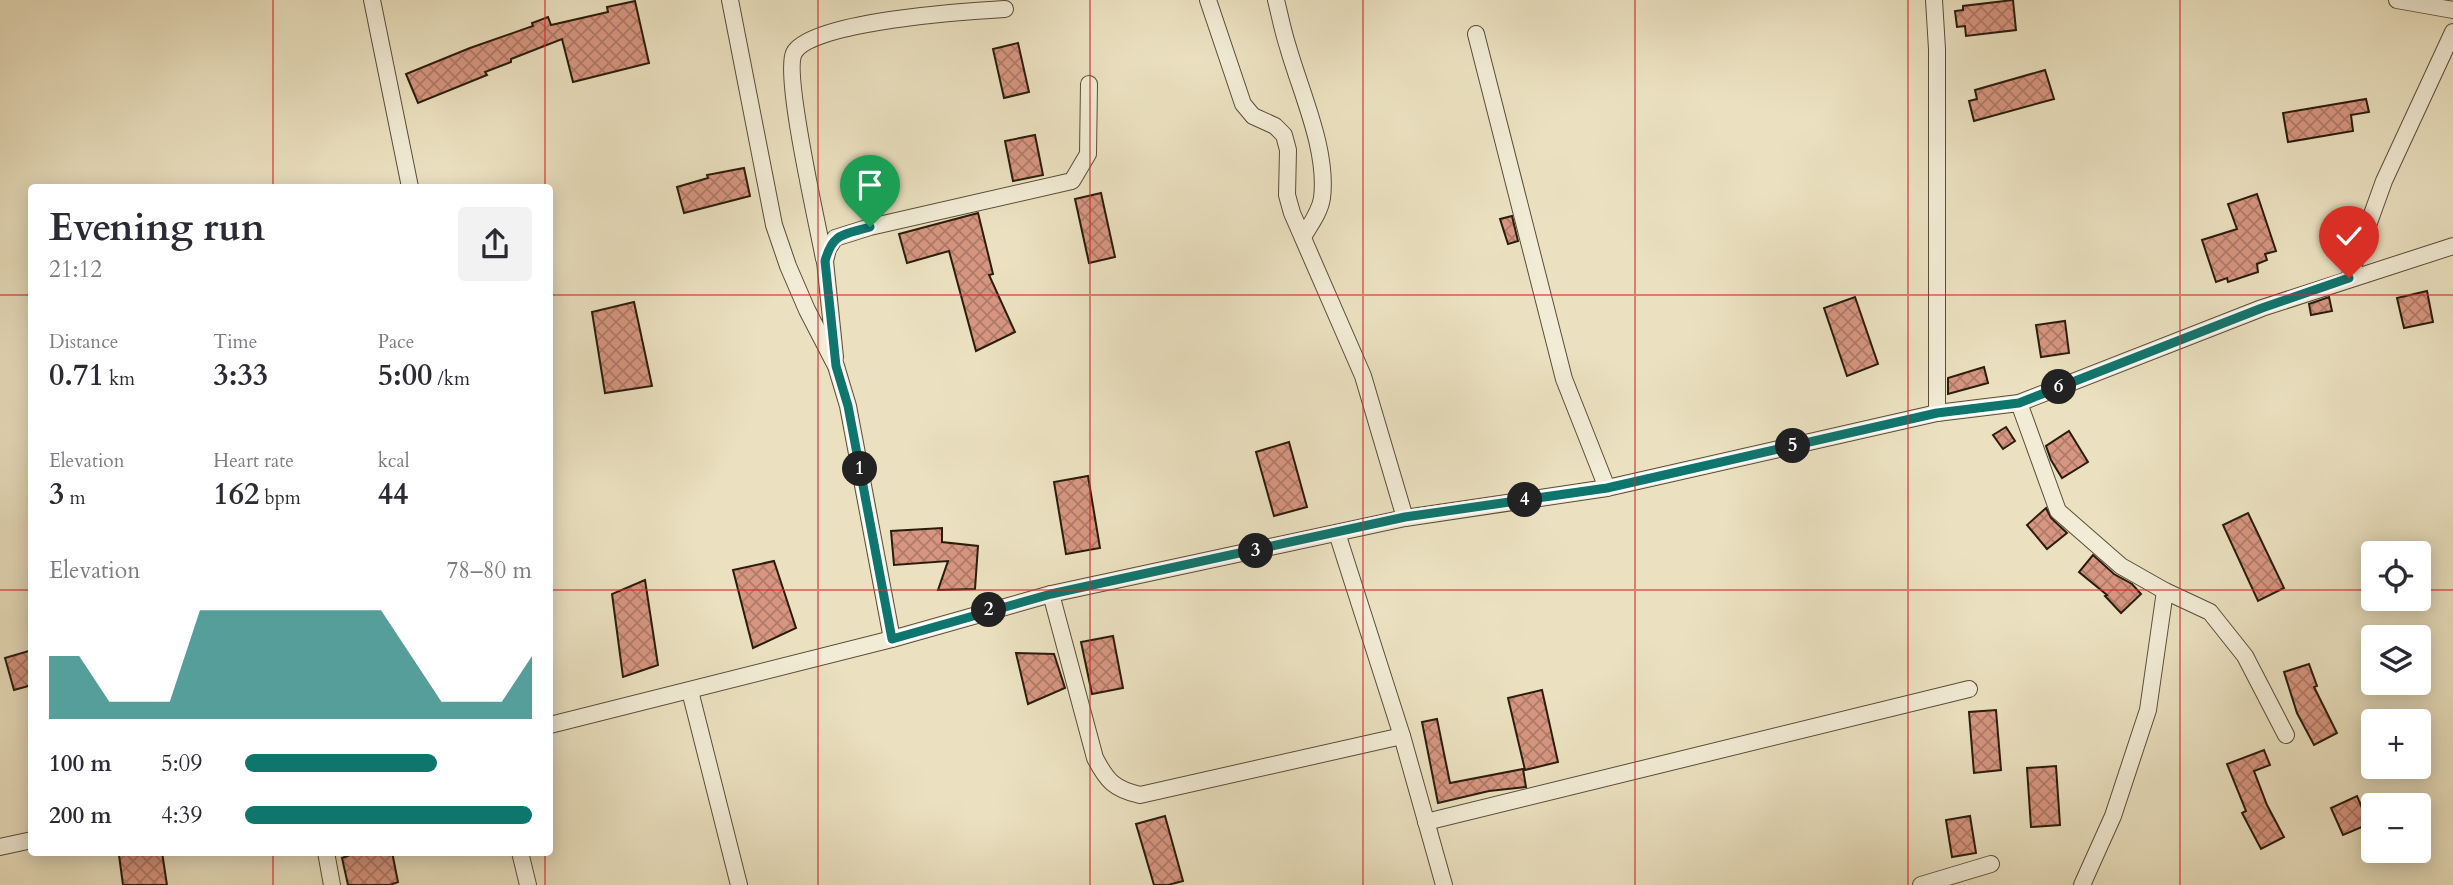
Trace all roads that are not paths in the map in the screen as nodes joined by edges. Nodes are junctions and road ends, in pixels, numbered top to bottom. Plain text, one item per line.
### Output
1 (372, 0) edge
2 (730, 0) edge
3 (1208, 0) edge
4 (1276, 0) edge
5 (1934, 0) edge
6 (2397, 0) edge
7 (1005, 9) dead end
8 (2453, 10) edge
9 (2453, 32) edge
10 (1476, 34) dead end
11 (1088, 84) dead end
12 (409, 184) edge
13 (1303, 237) junction
14 (2453, 246) edge
15 (825, 261) junction
16 (2349, 278) junction
17 (836, 366) junction
18 (2019, 403) junction
19 (1937, 413) junction
20 (1607, 488) junction
21 (1405, 517) junction
22 (1337, 533) junction
23 (2165, 591) junction
24 (1051, 594) junction
25 (892, 639) junction
26 (1969, 689) dead end
27 (690, 691) junction
28 (553, 724) edge
29 (2286, 735) dead end
30 (1402, 736) junction
31 (1426, 822) junction
32 (28, 841) edge
33 (0, 847) edge
34 (327, 856) edge
35 (521, 856) edge
36 (1992, 864) dead end
37 (332, 885) edge
38 (528, 885) edge
39 (739, 885) edge
40 (1444, 885) edge
41 (1921, 885) edge
42 (2082, 885) edge

1 - 12 street
2 - 17 street
3 - 13 street
4 - 13 street
5 - 19 street
6 - 8 street
7 - 15 street
9 - 16 street
10 - 20 street
11 - 15 street
13 - 21 street
14 - 16 street
15 - 17 street
16 - 18 street
17 - 25 street
18 - 19 street
18 - 23 street
19 - 20 street
20 - 21 street
21 - 22 street
22 - 24 street
22 - 30 street
23 - 29 street
23 - 42 street
24 - 25 street
24 - 30 street
25 - 27 street
26 - 31 street
27 - 28 street
27 - 39 street
30 - 31 street
31 - 40 street
32 - 33 street
34 - 37 street
35 - 38 street
36 - 41 street

